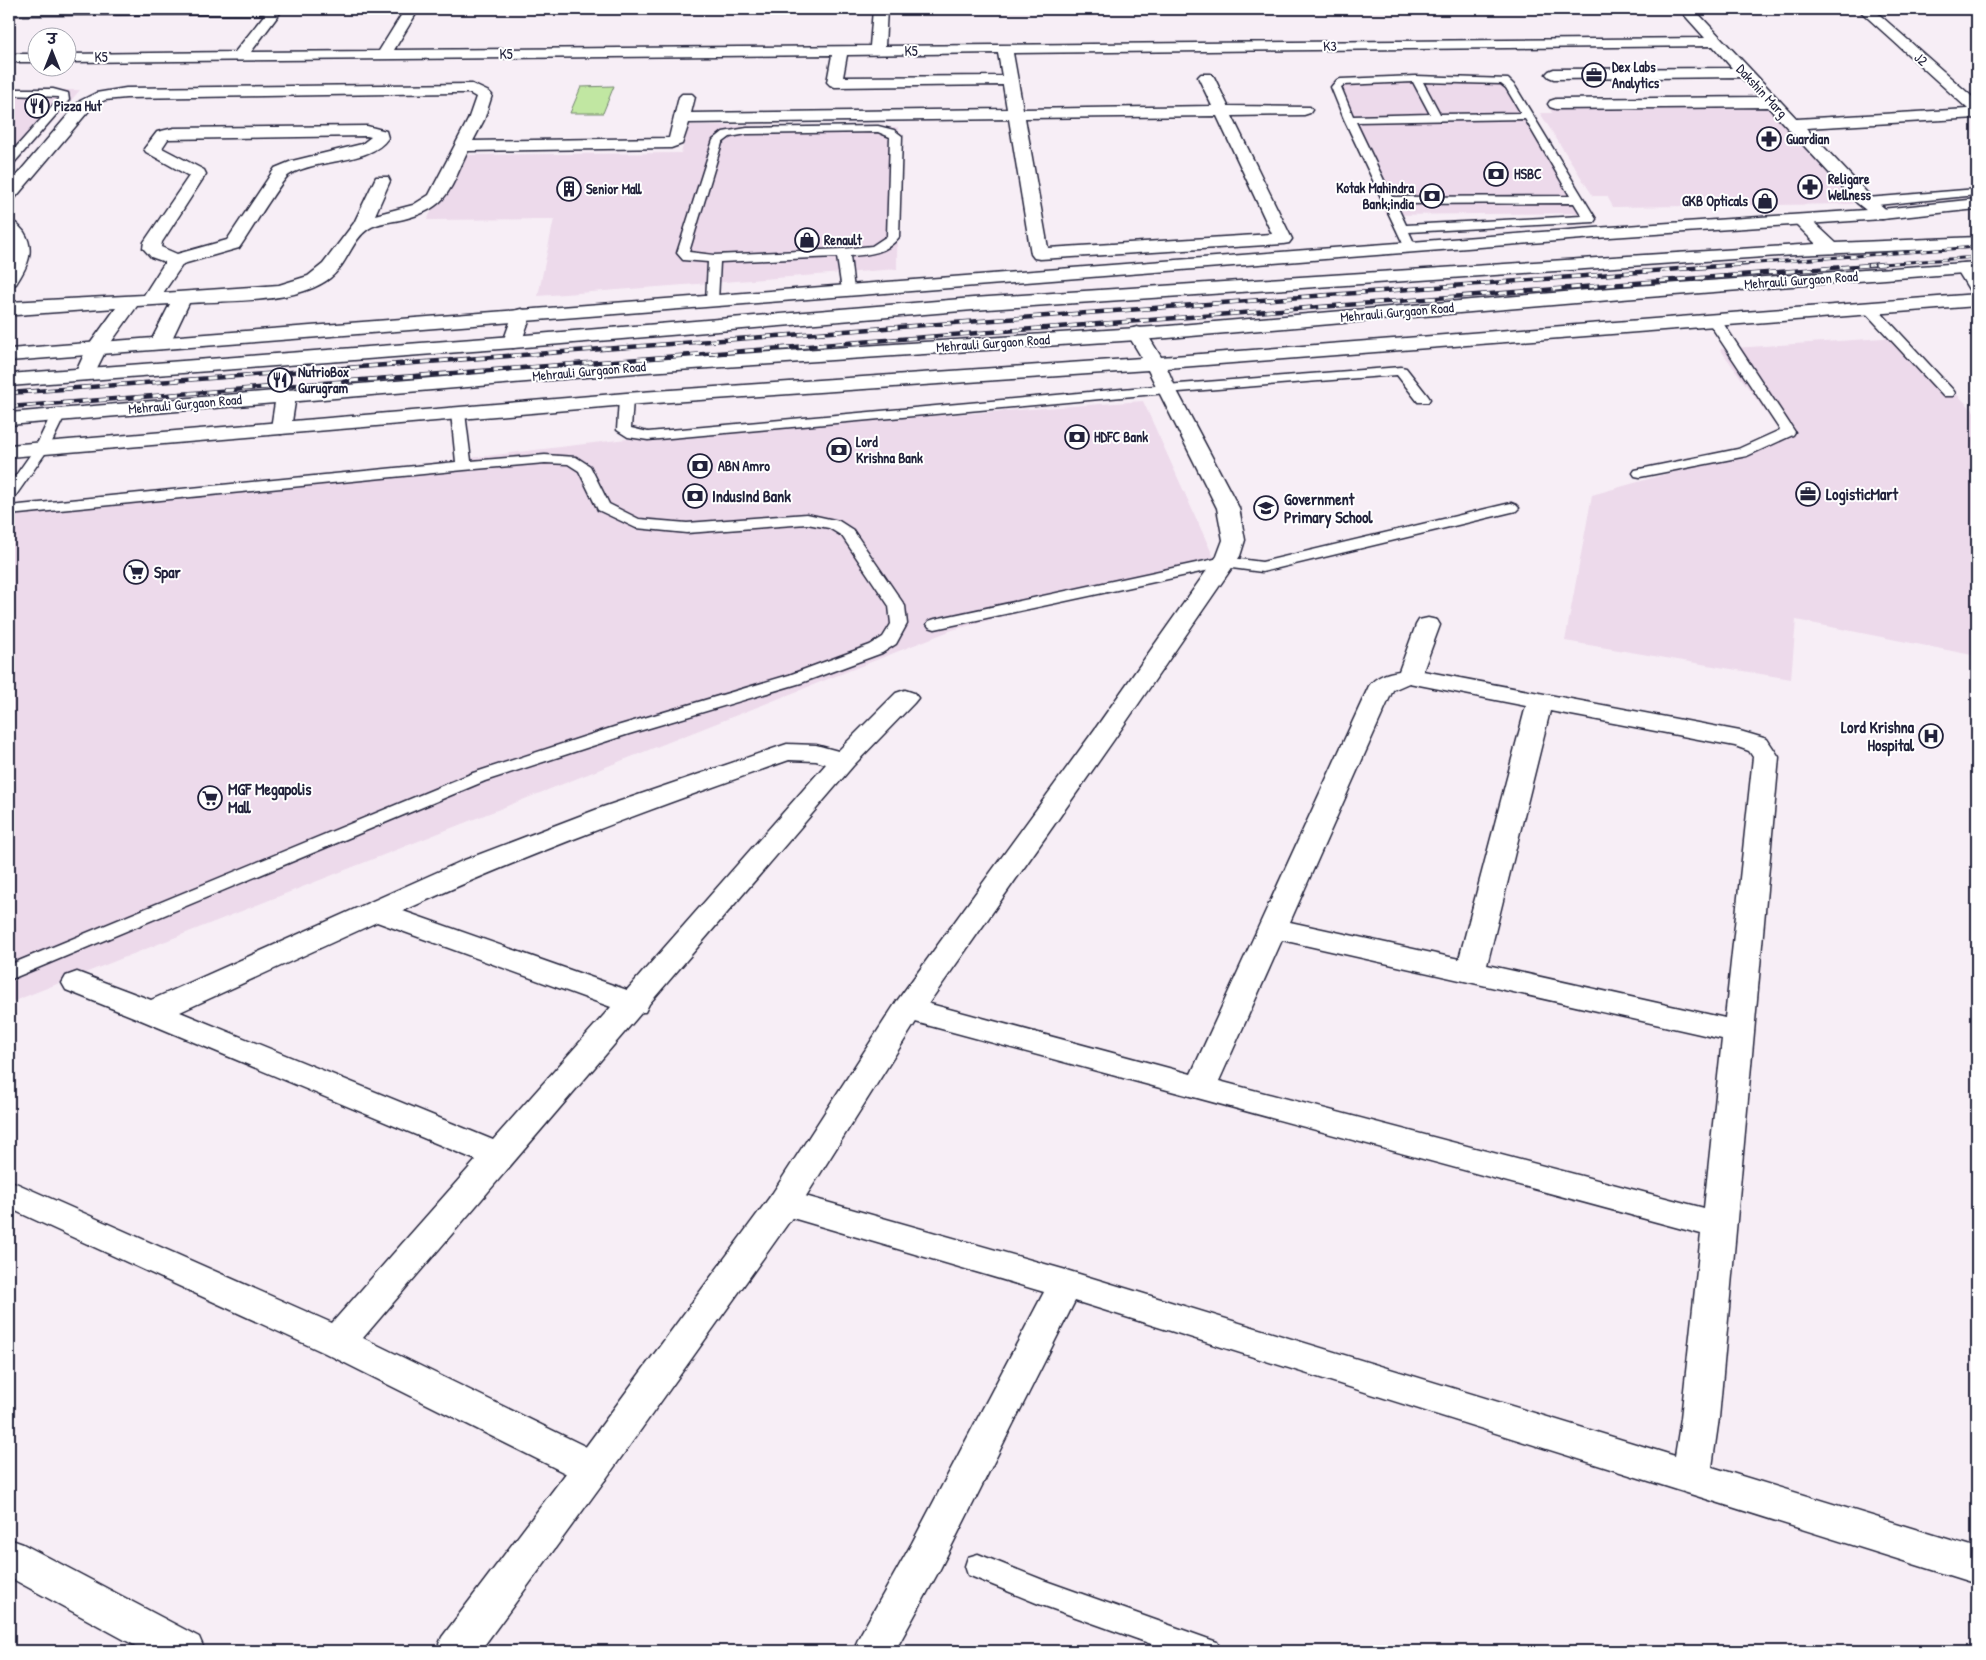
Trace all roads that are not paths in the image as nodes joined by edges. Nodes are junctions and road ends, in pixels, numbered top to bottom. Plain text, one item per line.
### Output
1 (275, 9) edge
2 (412, 9) edge
3 (880, 9) edge
4 (1686, 9) edge
5 (1865, 9) edge
6 (9, 11) edge
7 (1716, 42) junction
8 (1005, 50) junction
9 (877, 51) junction
10 (944, 51) joint
11 (840, 52) junction
12 (384, 55) junction
13 (240, 56) junction
14 (9, 58) edge
15 (28, 58) edge
16 (78, 58) edge
17 (1744, 72) junction
18 (1554, 74) dead end
19 (1206, 77) dead end
20 (1416, 79) junction
21 (1010, 80) junction
22 (9, 92) edge
23 (687, 97) dead end
24 (1772, 102) junction
25 (1556, 104) dead end
26 (1977, 109) edge
27 (1304, 110) dead end
28 (1223, 112) junction
29 (1977, 113) edge
30 (1016, 115) junction
31 (1436, 116) junction
32 (1528, 116) junction
33 (682, 118) junction
34 (1349, 119) junction
35 (1792, 124) junction
36 (461, 146) junction
37 (9, 162) edge
38 (382, 181) dead end
39 (1977, 192) edge
40 (9, 194) edge
41 (1578, 199) junction
42 (1388, 201) junction
43 (1867, 202) junction
44 (1977, 204) edge
45 (1882, 214) junction
46 (1801, 220) junction
47 (9, 225) edge
48 (362, 225) junction
49 (1592, 226) junction
50 (1401, 229) junction
51 (1977, 242) edge
52 (1410, 247) junction
53 (1831, 248) junction
54 (843, 253) junction
55 (714, 259) junction
56 (176, 260) junction
57 (1598, 264) junction
58 (1971, 268) edge
59 (9, 280) edge
60 (1977, 287) edge
61 (848, 290) junction
62 (1622, 293) junction
63 (182, 298) junction
64 (150, 299) junction
65 (1977, 300) edge
66 (131, 301) junction
67 (712, 301) junction
68 (9, 308) edge
69 (1869, 308) junction
70 (521, 315) junction
71 (1714, 320) junction
72 (1137, 334) junction
73 (513, 342) junction
74 (160, 343) junction
75 (97, 348) junction
76 (9, 355) edge
77 (85, 374) junction
78 (1160, 376) junction
79 (9, 380) edge
80 (1948, 393) dead end
81 (286, 396) junction
82 (626, 399) junction
83 (1423, 399) dead end
84 (458, 413) junction
85 (58, 414) junction
86 (9, 418) edge
87 (281, 428) junction
88 (42, 448) junction
89 (9, 451) edge
90 (464, 466) junction
91 (1640, 473) dead end
92 (9, 495) edge
93 (1511, 508) dead end
94 (9, 510) edge
95 (1224, 562) junction
96 (935, 624) dead end
97 (1428, 625) dead end
98 (1409, 676) junction
99 (905, 698) dead end
100 (1540, 700) junction
101 (844, 760) junction
102 (374, 911) junction
103 (1273, 928) junction
104 (1470, 972) junction
105 (9, 973) edge
106 (77, 983) dead end
107 (634, 1004) junction
108 (908, 1008) junction
109 (152, 1012) junction
110 (1739, 1032) junction
111 (1200, 1088) junction
112 (498, 1156) junction
113 (9, 1193) edge
114 (784, 1203) junction
115 (1719, 1225) junction
116 (1066, 1284) junction
117 (338, 1342) junction
118 (592, 1468) junction
119 (1691, 1477) junction
120 (9, 1557) edge
121 (978, 1566) dead end
122 (1977, 1566) edge
123 (164, 1647) edge
124 (456, 1651) edge
125 (873, 1651) edge
126 (1207, 1651) edge

1 - 6 main road
1 - 13 main road
2 - 12 main road
3 - 9 main road
4 - 7 main road, Dakshin Marg
5 - 26 main road, J2
7 - 8 main road, K3
7 - 17 main road, Dakshin Marg
8 - 10 main road, K3
8 - 21 main road
9 - 10 main road, K5
9 - 11 main road, K5
11 - 12 main road, K5
11 - 21 main road
12 - 13 main road, K5
13 - 16 main road, K5
14 - 15 main road
17 - 18 main road
17 - 24 main road, Dakshin Marg
19 - 28 main road
20 - 31 lane
20 - 32 lane
20 - 34 lane
21 - 30 main road
22 - 37 lane
23 - 33 main road
24 - 25 main road
24 - 35 main road, Dakshin Marg
27 - 28 main road
28 - 30 main road
28 - 30 main road
29 - 35 main road
30 - 33 main road
31 - 32 lane
31 - 34 lane
32 - 41 lane
33 - 36 main road
34 - 42 lane
35 - 43 main road, Dakshin Marg
36 - 40 main road
36 - 48 main road
38 - 48 main road
39 - 43 lane
41 - 42 lane
41 - 49 lane
42 - 50 lane
43 - 45 main road, Dakshin Marg
44 - 45 main road
45 - 46 main road
46 - 49 main road
46 - 53 main road
47 - 59 main road
48 - 63 main road
49 - 50 lane
49 - 52 main road
50 - 52 lane
51 - 53 main road, Mehrauli Gurgaon Road
52 - 61 main road
53 - 57 main road, Mehrauli Gurgaon Road
54 - 55 lane
54 - 55 lane
54 - 61 lane
55 - 67 lane
56 - 56 main road
56 - 64 main road
57 - 62 main road
57 - 73 main road, Mehrauli Gurgaon Road
58 - 60 main road
58 - 62 main road, Mehrauli Gurgaon Road
61 - 67 main road
62 - 72 main road, Mehrauli Gurgaon Road
63 - 64 main road
63 - 74 main road
64 - 66 main road
65 - 69 main road
66 - 68 main road
66 - 75 main road
67 - 70 main road
69 - 71 main road
69 - 80 lane
70 - 73 main road
70 - 74 main road
71 - 78 main road
71 - 91 lane
72 - 78 main road
72 - 81 main road, Mehrauli Gurgaon Road
73 - 77 main road, Mehrauli Gurgaon Road
74 - 75 main road
75 - 76 main road
75 - 77 main road
77 - 79 main road, Mehrauli Gurgaon Road
78 - 82 main road
78 - 82 lane
78 - 83 lane
78 - 95 main road
81 - 85 main road, Mehrauli Gurgaon Road
81 - 87 main road
82 - 84 main road
84 - 87 main road
84 - 90 lane
85 - 86 main road, Mehrauli Gurgaon Road
85 - 88 lane
87 - 88 main road
88 - 89 main road
88 - 92 lane
90 - 94 lane
90 - 105 lane
93 - 95 lane
95 - 96 lane
95 - 108 main road
97 - 98 main road
98 - 100 main road
98 - 103 main road
99 - 101 main road
100 - 104 main road
100 - 110 main road
101 - 102 main road
101 - 107 main road
102 - 107 main road
102 - 109 main road
103 - 104 main road
103 - 111 main road
104 - 110 main road
106 - 109 main road
107 - 112 main road
108 - 111 main road
108 - 114 main road
109 - 112 main road
110 - 115 main road
111 - 115 main road
112 - 117 main road
113 - 117 main road
114 - 116 main road
114 - 118 main road
115 - 119 main road
116 - 119 main road
116 - 125 main road
117 - 118 main road
118 - 124 main road
119 - 122 main road
120 - 123 main road
121 - 126 lane

